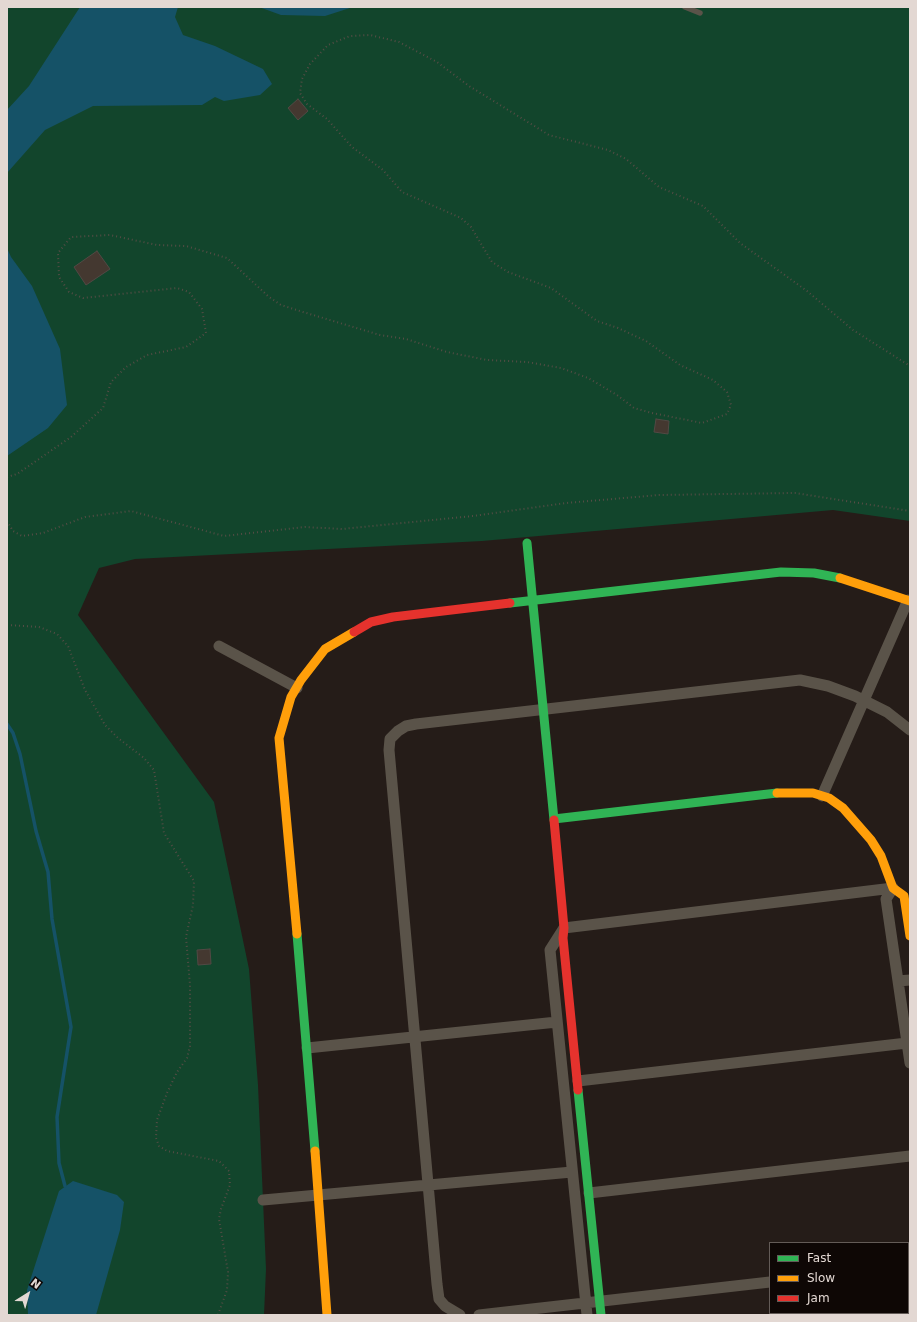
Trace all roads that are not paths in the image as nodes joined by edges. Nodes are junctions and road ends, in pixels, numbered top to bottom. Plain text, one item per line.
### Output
1 (686, 7) edge
2 (700, 13) dead end
3 (528, 543) dead end
4 (533, 601) junction
5 (909, 601) edge
6 (219, 646) dead end
7 (297, 688) junction
8 (864, 700) junction
9 (543, 709) junction
10 (910, 730) edge
11 (822, 796) junction
12 (554, 819) junction
13 (893, 888) junction
14 (564, 928) junction
15 (910, 936) edge
16 (910, 980) edge
17 (898, 981) junction
18 (557, 1022) junction
19 (415, 1037) junction
20 (907, 1043) junction
21 (307, 1048) junction
22 (910, 1063) edge
23 (578, 1081) junction
24 (910, 1156) edge
25 (572, 1172) junction
26 (428, 1185) junction
27 (589, 1193) junction
28 (318, 1195) junction
29 (263, 1200) dead end
30 (769, 1282) edge
31 (600, 1300) junction
32 (585, 1302) junction
33 (327, 1315) edge
34 (460, 1315) edge
35 (479, 1315) edge
36 (587, 1315) edge
37 (601, 1315) edge

1 - 2 lane
3 - 4 street
4 - 5 street
4 - 7 street
4 - 9 street
5 - 8 street
6 - 7 street
7 - 21 street
8 - 9 street
8 - 10 street
8 - 11 street
9 - 12 street
9 - 19 street
11 - 12 street
11 - 13 street
12 - 14 street
13 - 14 street
13 - 15 street
13 - 17 street
14 - 18 street
14 - 23 street
16 - 17 street
17 - 20 street
18 - 19 street
18 - 25 street
19 - 21 street
19 - 26 street
20 - 22 street
20 - 23 street
21 - 28 street
23 - 27 street
24 - 27 street
25 - 26 street
25 - 32 street
26 - 28 street
26 - 34 street
27 - 31 street
28 - 29 street
28 - 33 street
30 - 31 street
31 - 32 street
31 - 37 street
32 - 35 street
32 - 36 street

